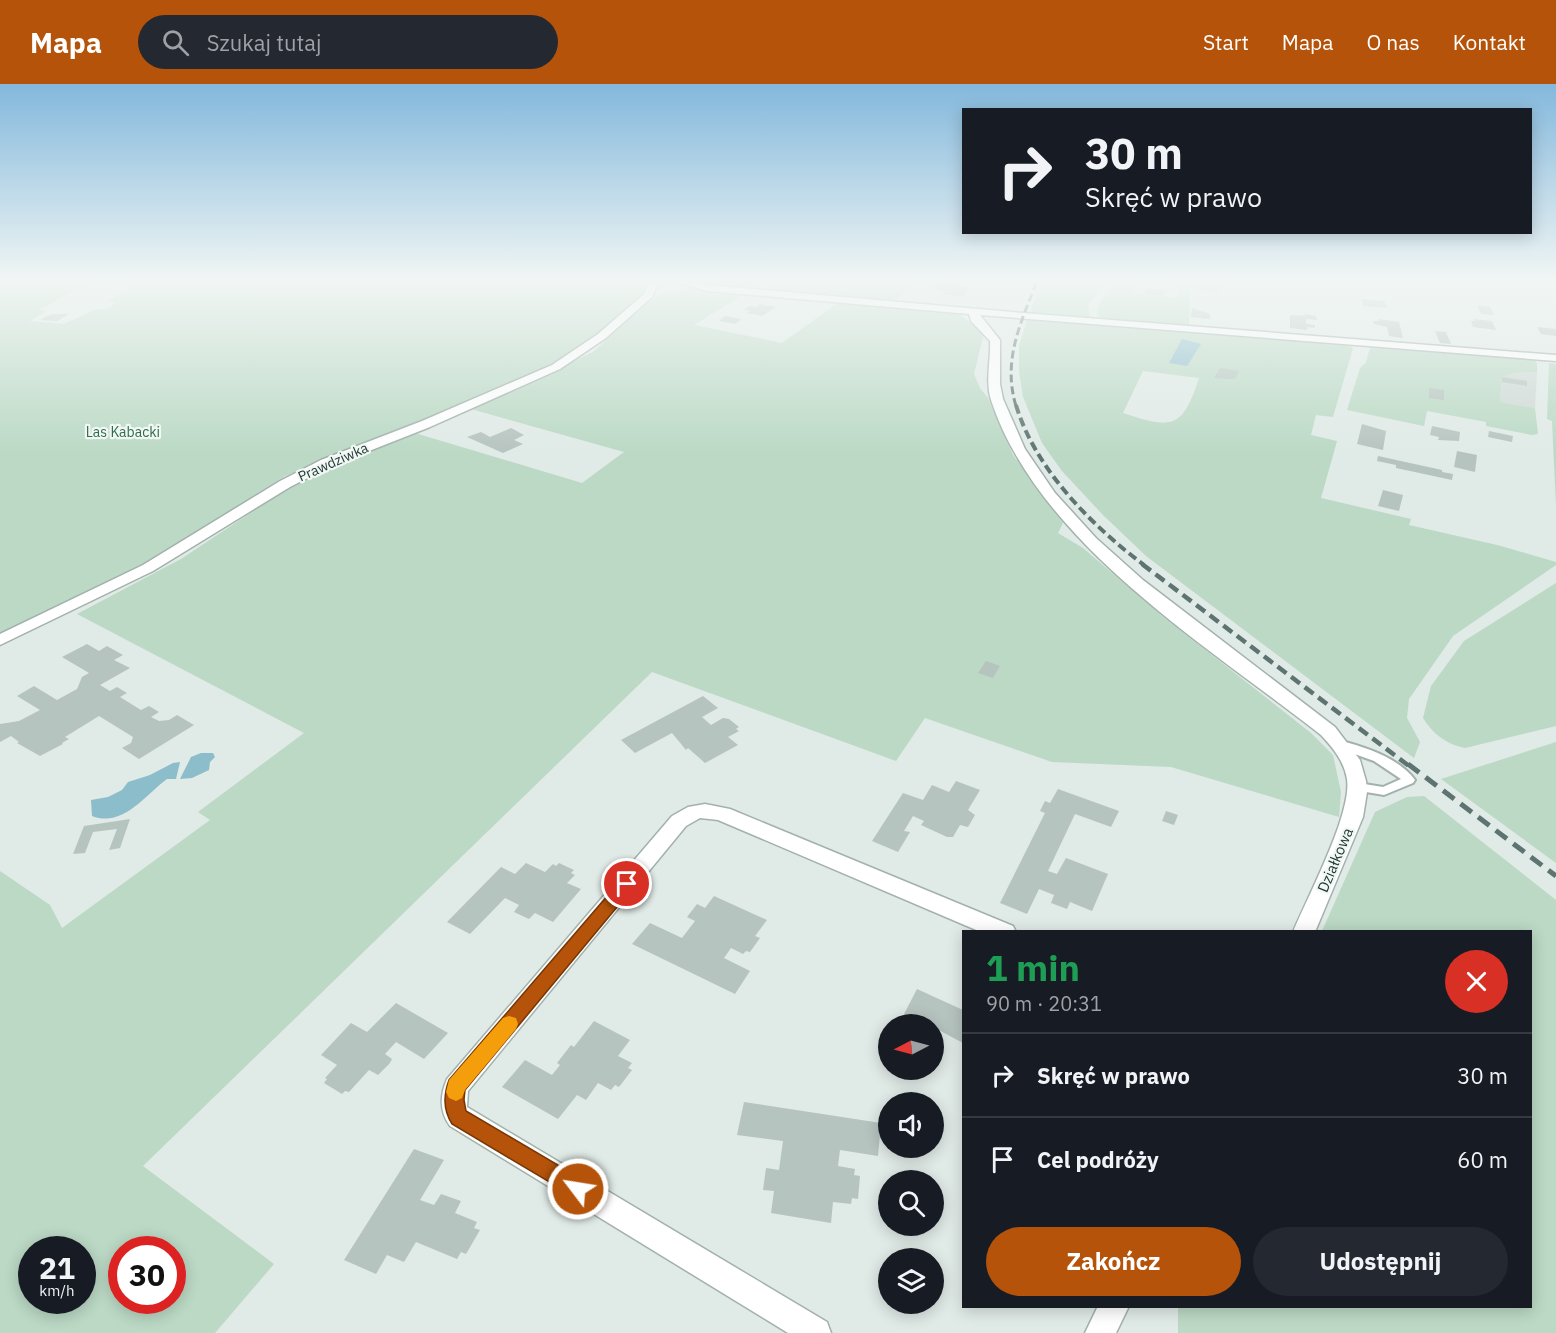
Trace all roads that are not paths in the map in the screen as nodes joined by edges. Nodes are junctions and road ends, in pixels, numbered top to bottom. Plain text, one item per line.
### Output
1 (600, 337) edge
2 (992, 337) edge
3 (1294, 337) edge
4 (1556, 358) edge
5 (0, 640) edge
6 (1342, 745) junction
7 (1358, 787) junction
8 (1000, 930) edge
9 (1305, 930) edge
10 (1113, 1308) edge
11 (816, 1333) edge
12 (1100, 1333) edge

1 - 5 street, Prawdziwka
2 - 6 street
3 - 4 street
6 - 7 street
6 - 7 lane
7 - 9 street, Działkowa
8 - 11 street
10 - 12 street

